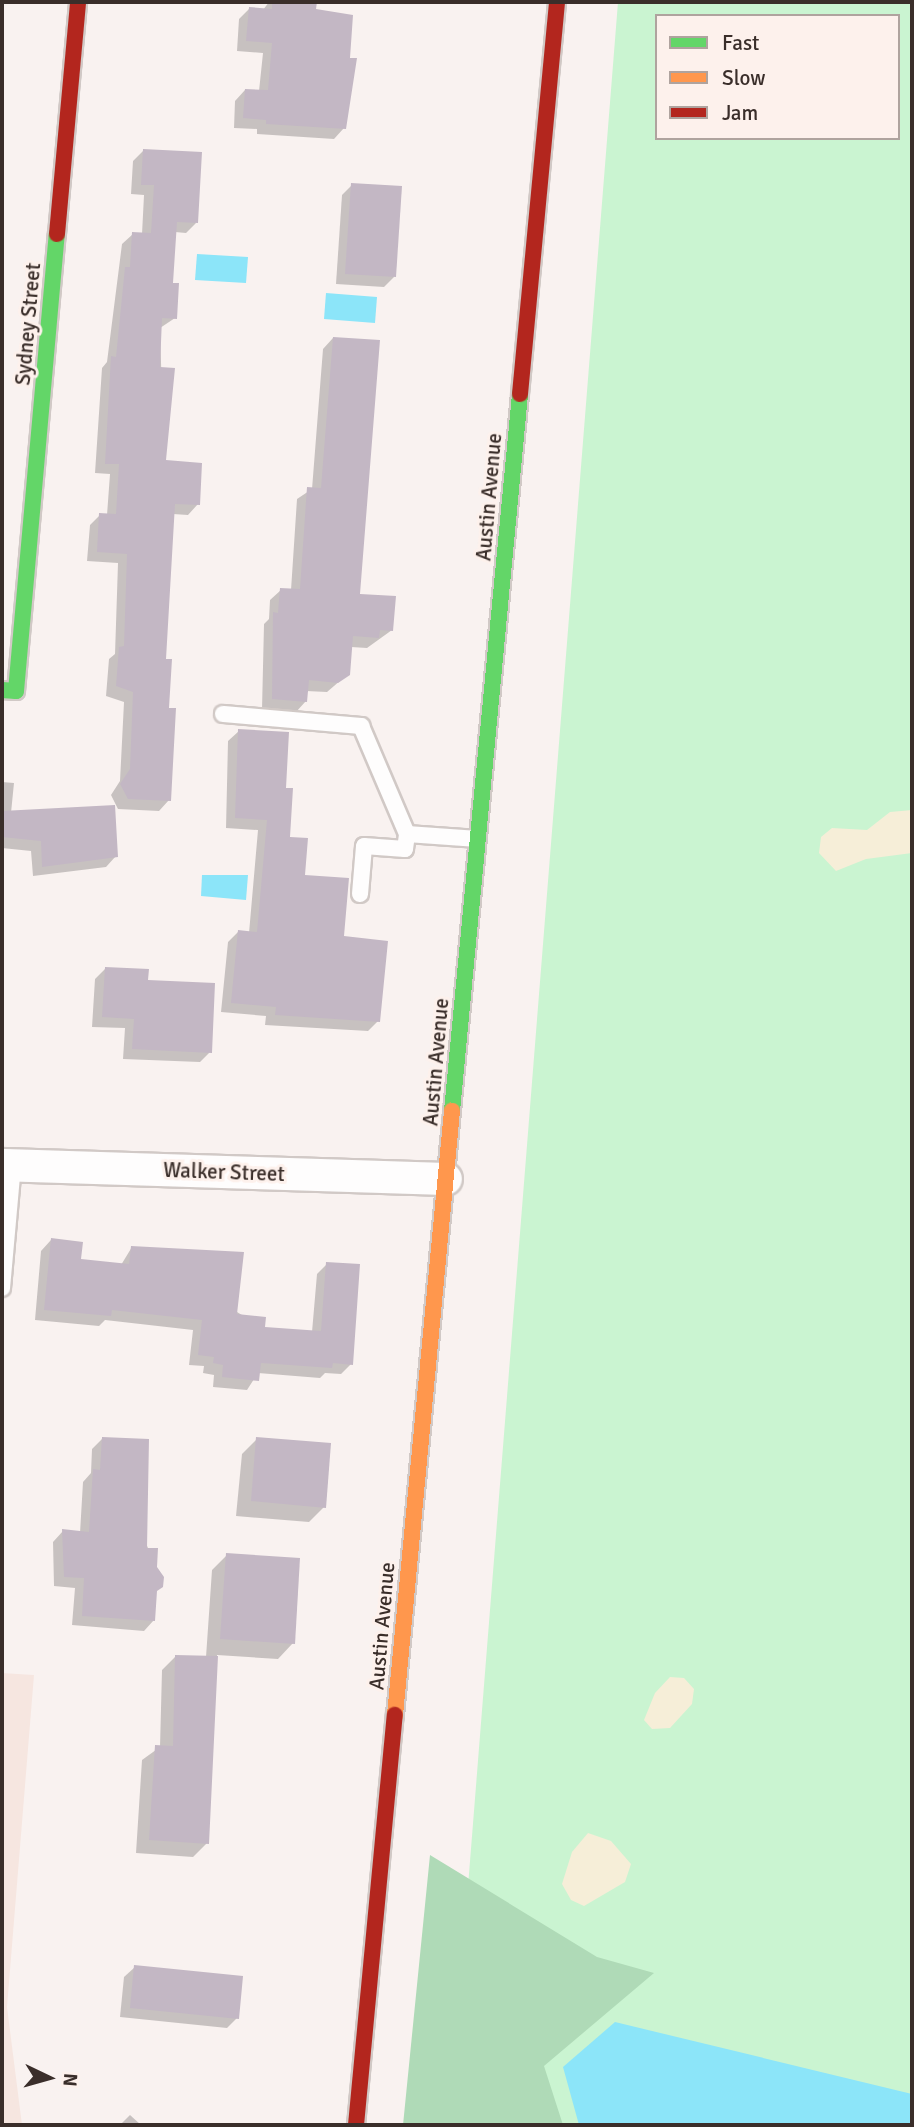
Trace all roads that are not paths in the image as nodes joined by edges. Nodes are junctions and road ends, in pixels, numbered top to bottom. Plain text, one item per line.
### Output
1 (78, 2) edge
2 (557, 2) edge
3 (9, 691) edge
4 (223, 714) dead end
5 (407, 834) junction
6 (478, 839) junction
7 (360, 894) dead end
8 (8, 1165) edge
9 (446, 1179) junction
10 (2, 1288) edge
11 (356, 2125) edge

1 - 3 main road, Sydney Street
2 - 6 main road, Austin Avenue
4 - 5 lane
5 - 6 lane
5 - 7 lane
6 - 9 main road, Austin Avenue
8 - 9 street, Walker Street
8 - 10 lane
9 - 11 main road, Austin Avenue

